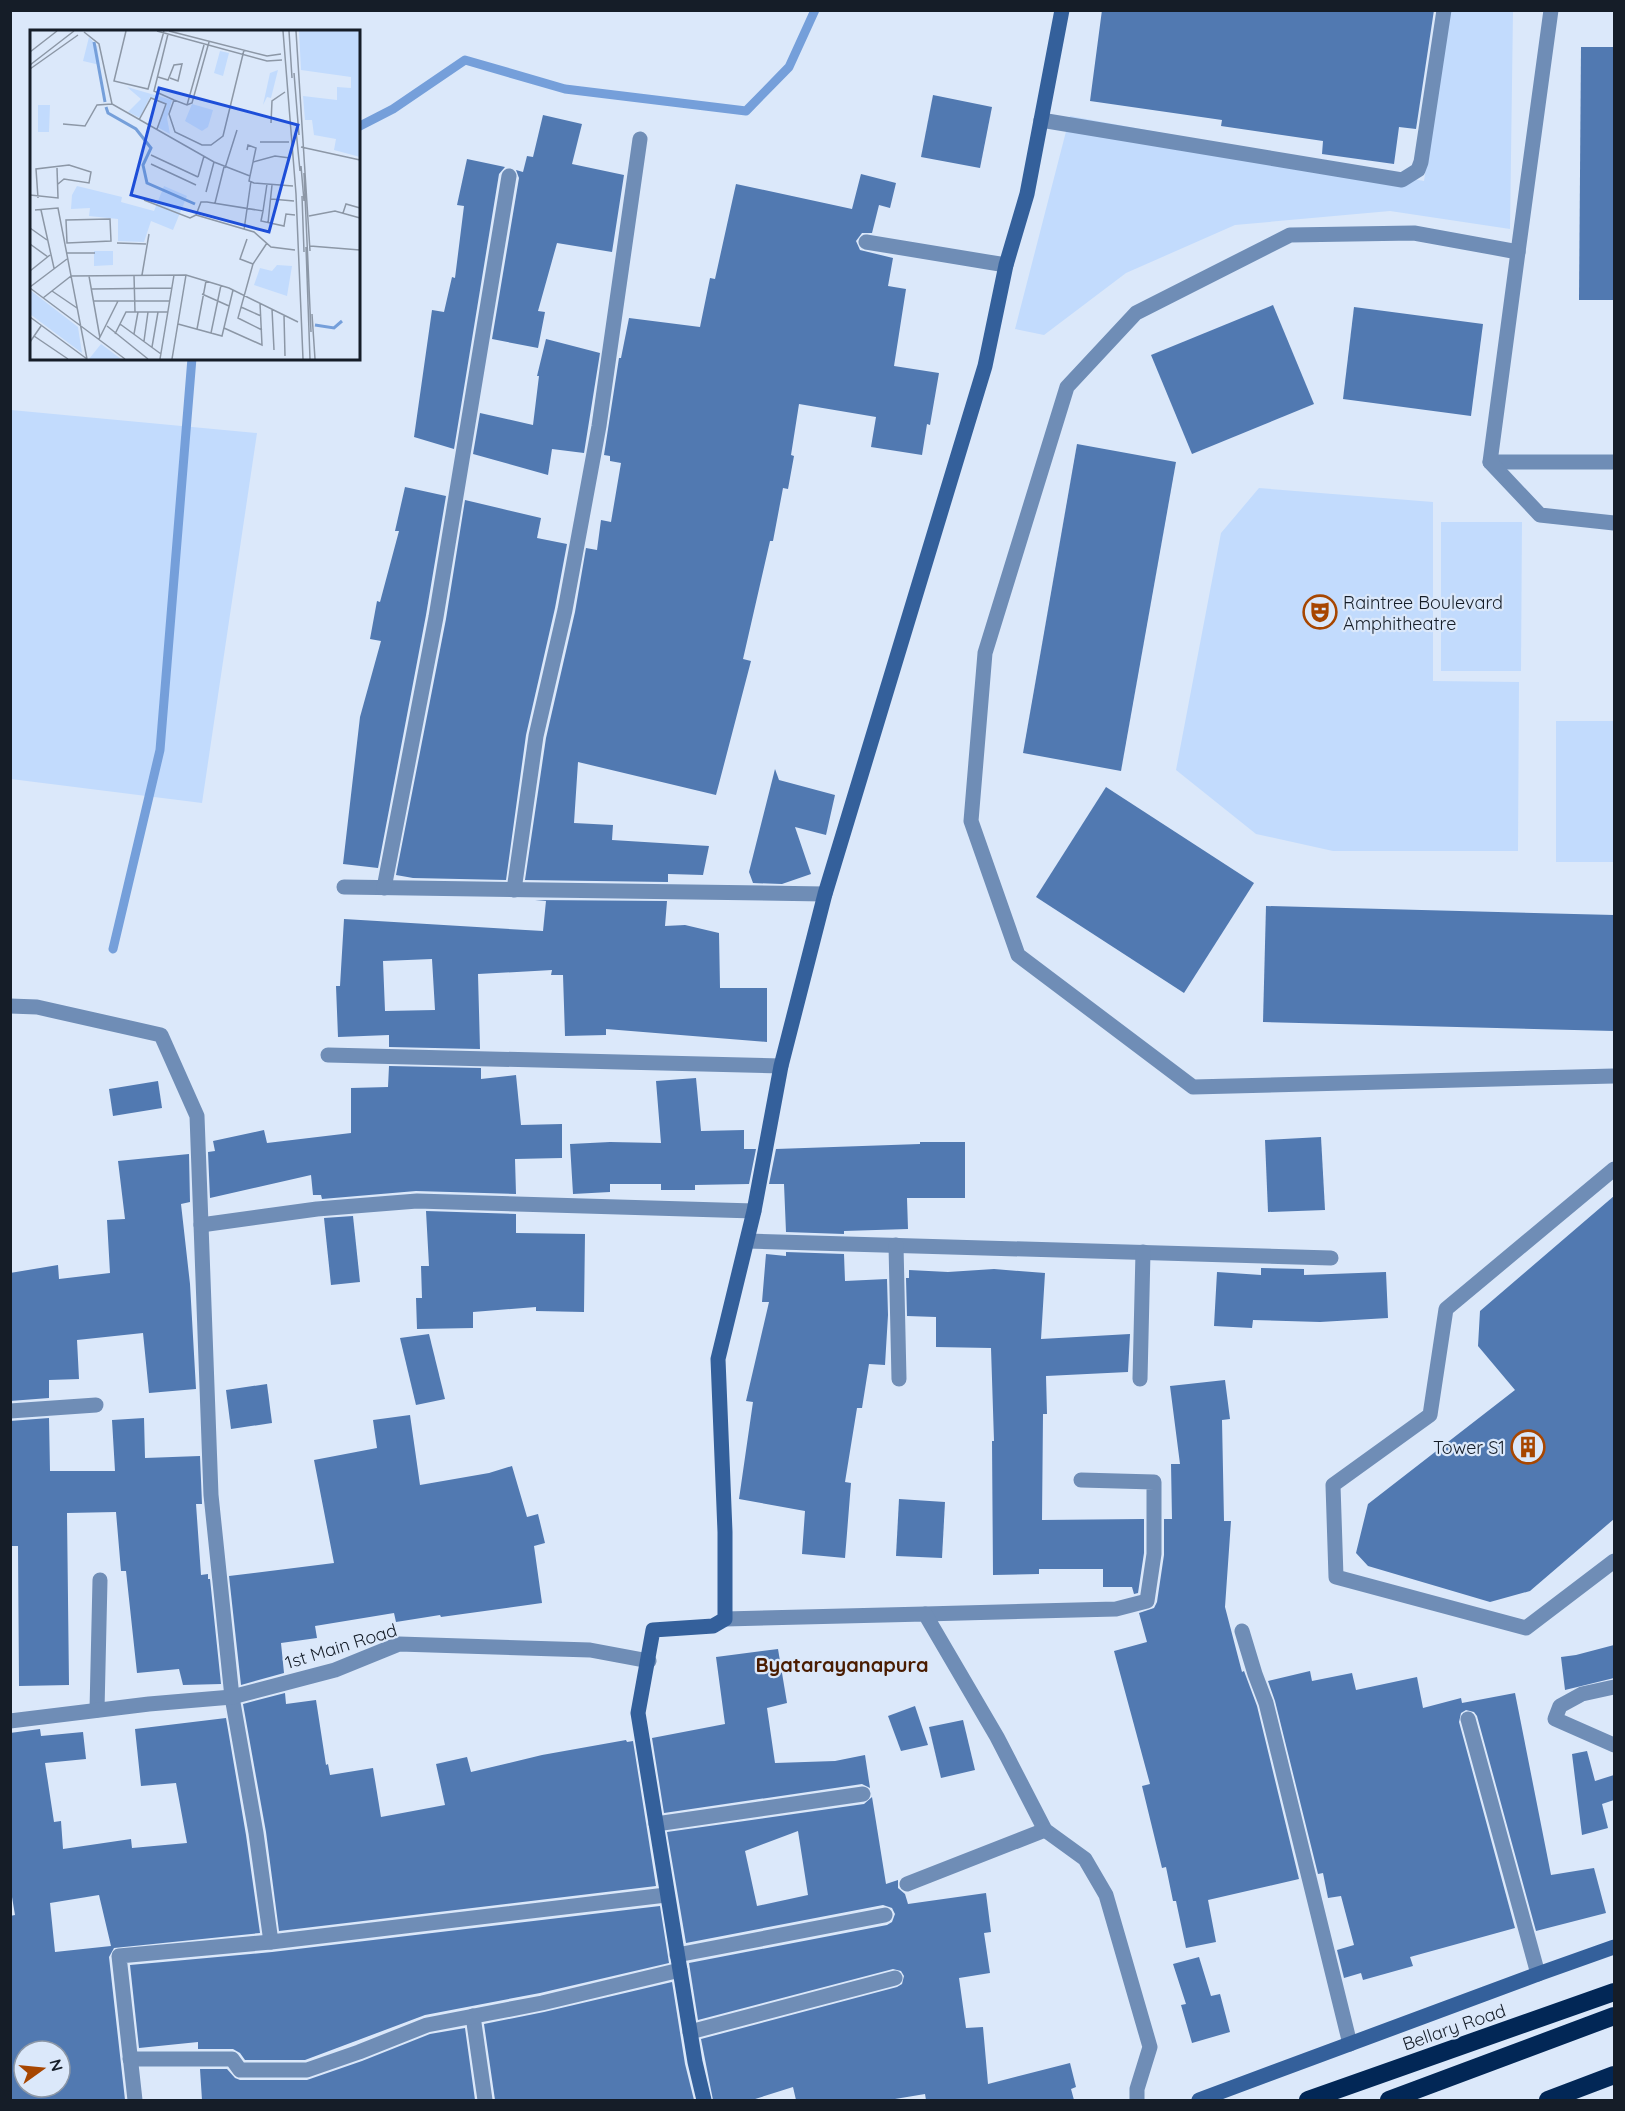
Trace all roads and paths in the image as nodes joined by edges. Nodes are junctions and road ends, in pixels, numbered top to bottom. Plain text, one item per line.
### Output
1 (1062, 10) edge
2 (1444, 10) edge
3 (1551, 10) edge
4 (1041, 120) junction
5 (640, 139) dead end
6 (509, 176) dead end
7 (866, 242) dead end
8 (1518, 252) junction
9 (1006, 265) junction
10 (1490, 462) junction
11 (1614, 462) edge
12 (1614, 523) edge
13 (344, 887) dead end
14 (384, 888) junction
15 (514, 890) junction
16 (825, 894) junction
17 (10, 1006) edge
18 (328, 1055) dead end
19 (781, 1066) junction
20 (1614, 1076) edge
21 (1614, 1169) edge
22 (754, 1211) junction
23 (201, 1226) junction
24 (747, 1241) junction
25 (896, 1245) junction
26 (1143, 1252) junction
27 (1331, 1258) dead end
28 (899, 1379) dead end
29 (1140, 1379) dead end
30 (96, 1405) dead end
31 (10, 1410) edge
32 (1081, 1480) dead end
33 (1614, 1561) edge
34 (100, 1580) dead end
35 (925, 1614) junction
36 (725, 1619) junction
37 (1242, 1630) dead end
38 (649, 1660) junction
39 (1614, 1687) edge
40 (232, 1697) junction
41 (97, 1710) junction
42 (1468, 1719) dead end
43 (10, 1721) edge
44 (1614, 1745) edge
45 (863, 1794) dead end
46 (656, 1824) junction
47 (1045, 1830) junction
48 (907, 1884) dead end
49 (666, 1895) junction
50 (885, 1915) dead end
51 (271, 1942) junction
52 (1614, 1947) edge
53 (678, 1963) junction
54 (1538, 1974) junction
55 (895, 1978) dead end
56 (1614, 1992) edge
57 (473, 2016) junction
58 (1614, 2016) edge
59 (690, 2032) junction
60 (1350, 2044) junction
61 (130, 2059) junction
62 (1614, 2075) edge
63 (135, 2100) edge
64 (485, 2100) edge
65 (704, 2100) edge
66 (1137, 2100) edge
67 (1199, 2100) edge
68 (1308, 2100) edge
69 (1389, 2100) edge
70 (1548, 2100) edge

1 - 4 street
2 - 4 street
3 - 8 street
4 - 9 street
5 - 15 street
6 - 14 street
7 - 9 street
8 - 10 street
8 - 20 street
9 - 16 street
10 - 11 street
10 - 12 street
13 - 14 street
14 - 15 street
15 - 16 street
16 - 19 street
17 - 23 street
18 - 19 street
19 - 22 street
21 - 33 street
22 - 23 street
22 - 24 street
23 - 40 street
24 - 25 street
24 - 36 street
25 - 26 street
25 - 28 street
26 - 27 street
26 - 29 street
30 - 31 street
32 - 35 street
34 - 41 street
35 - 36 street
35 - 47 street
36 - 38 street
37 - 60 street
38 - 40 street, 1st Main Road
38 - 46 street
39 - 44 street
40 - 41 street, 1st Main Road
40 - 51 street
41 - 43 street, 1st Main Road
42 - 54 street
45 - 46 street
46 - 49 street
47 - 48 street
47 - 66 street
49 - 51 street
49 - 53 street
50 - 53 street
51 - 61 street
52 - 54 street
53 - 57 street
53 - 59 street
54 - 60 street
55 - 59 street
56 - 68 highway, Bellary Road
57 - 61 street
57 - 64 street
58 - 69 highway
59 - 65 street
60 - 67 street
61 - 63 street
62 - 70 highway

